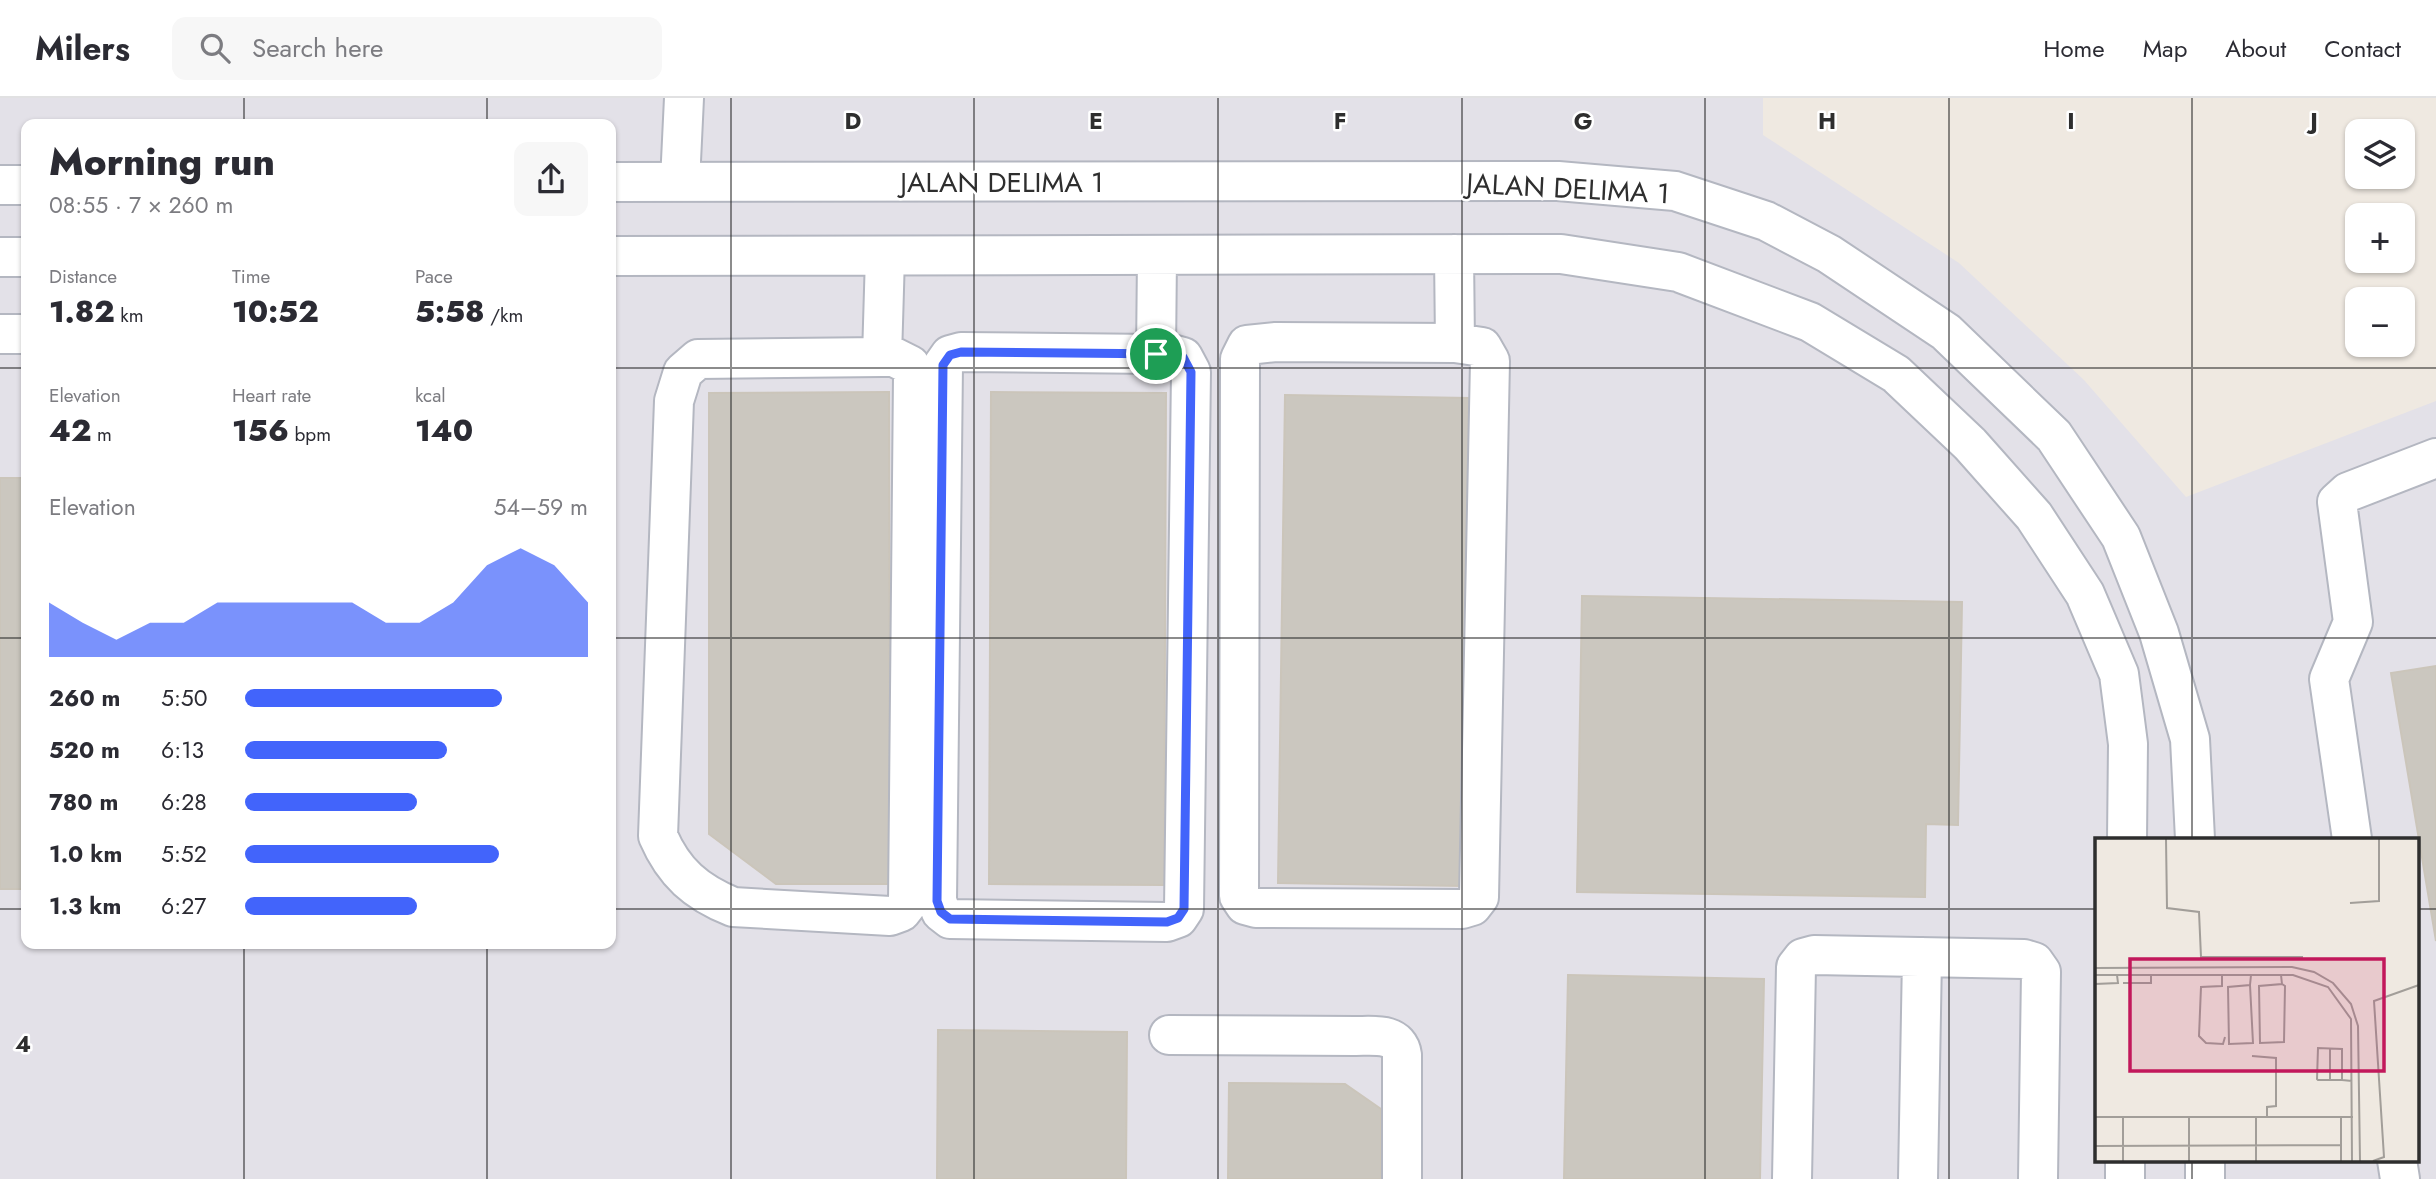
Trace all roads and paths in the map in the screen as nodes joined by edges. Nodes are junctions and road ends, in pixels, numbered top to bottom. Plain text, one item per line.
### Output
1 (684, 98) edge
2 (680, 182) junction
3 (616, 183) edge
4 (0, 185) edge
5 (21, 185) edge
6 (1454, 254) junction
7 (616, 256) edge
8 (885, 256) junction
9 (1157, 256) junction
10 (0, 257) edge
11 (21, 257) edge
12 (0, 334) edge
13 (21, 334) edge
14 (1455, 343) junction
15 (1156, 354) junction
16 (882, 357) junction
17 (2436, 458) edge
18 (2127, 838) edge
19 (2195, 838) edge
20 (2352, 838) edge
21 (1922, 957) junction
22 (1168, 1035) dead end
23 (1402, 1179) edge
24 (1792, 1179) edge
25 (1918, 1179) edge
26 (2038, 1179) edge

1 - 2 street
2 - 3 street, JALAN DELIMA 1
2 - 19 street, JALAN DELIMA 1
4 - 5 street
6 - 9 street
6 - 14 street
6 - 18 street
7 - 8 street
8 - 9 street
8 - 16 street
9 - 15 street
10 - 11 street
12 - 13 street
14 - 14 street
15 - 15 street
16 - 16 street
17 - 20 street
21 - 24 street
21 - 25 street
21 - 26 street
22 - 23 street

